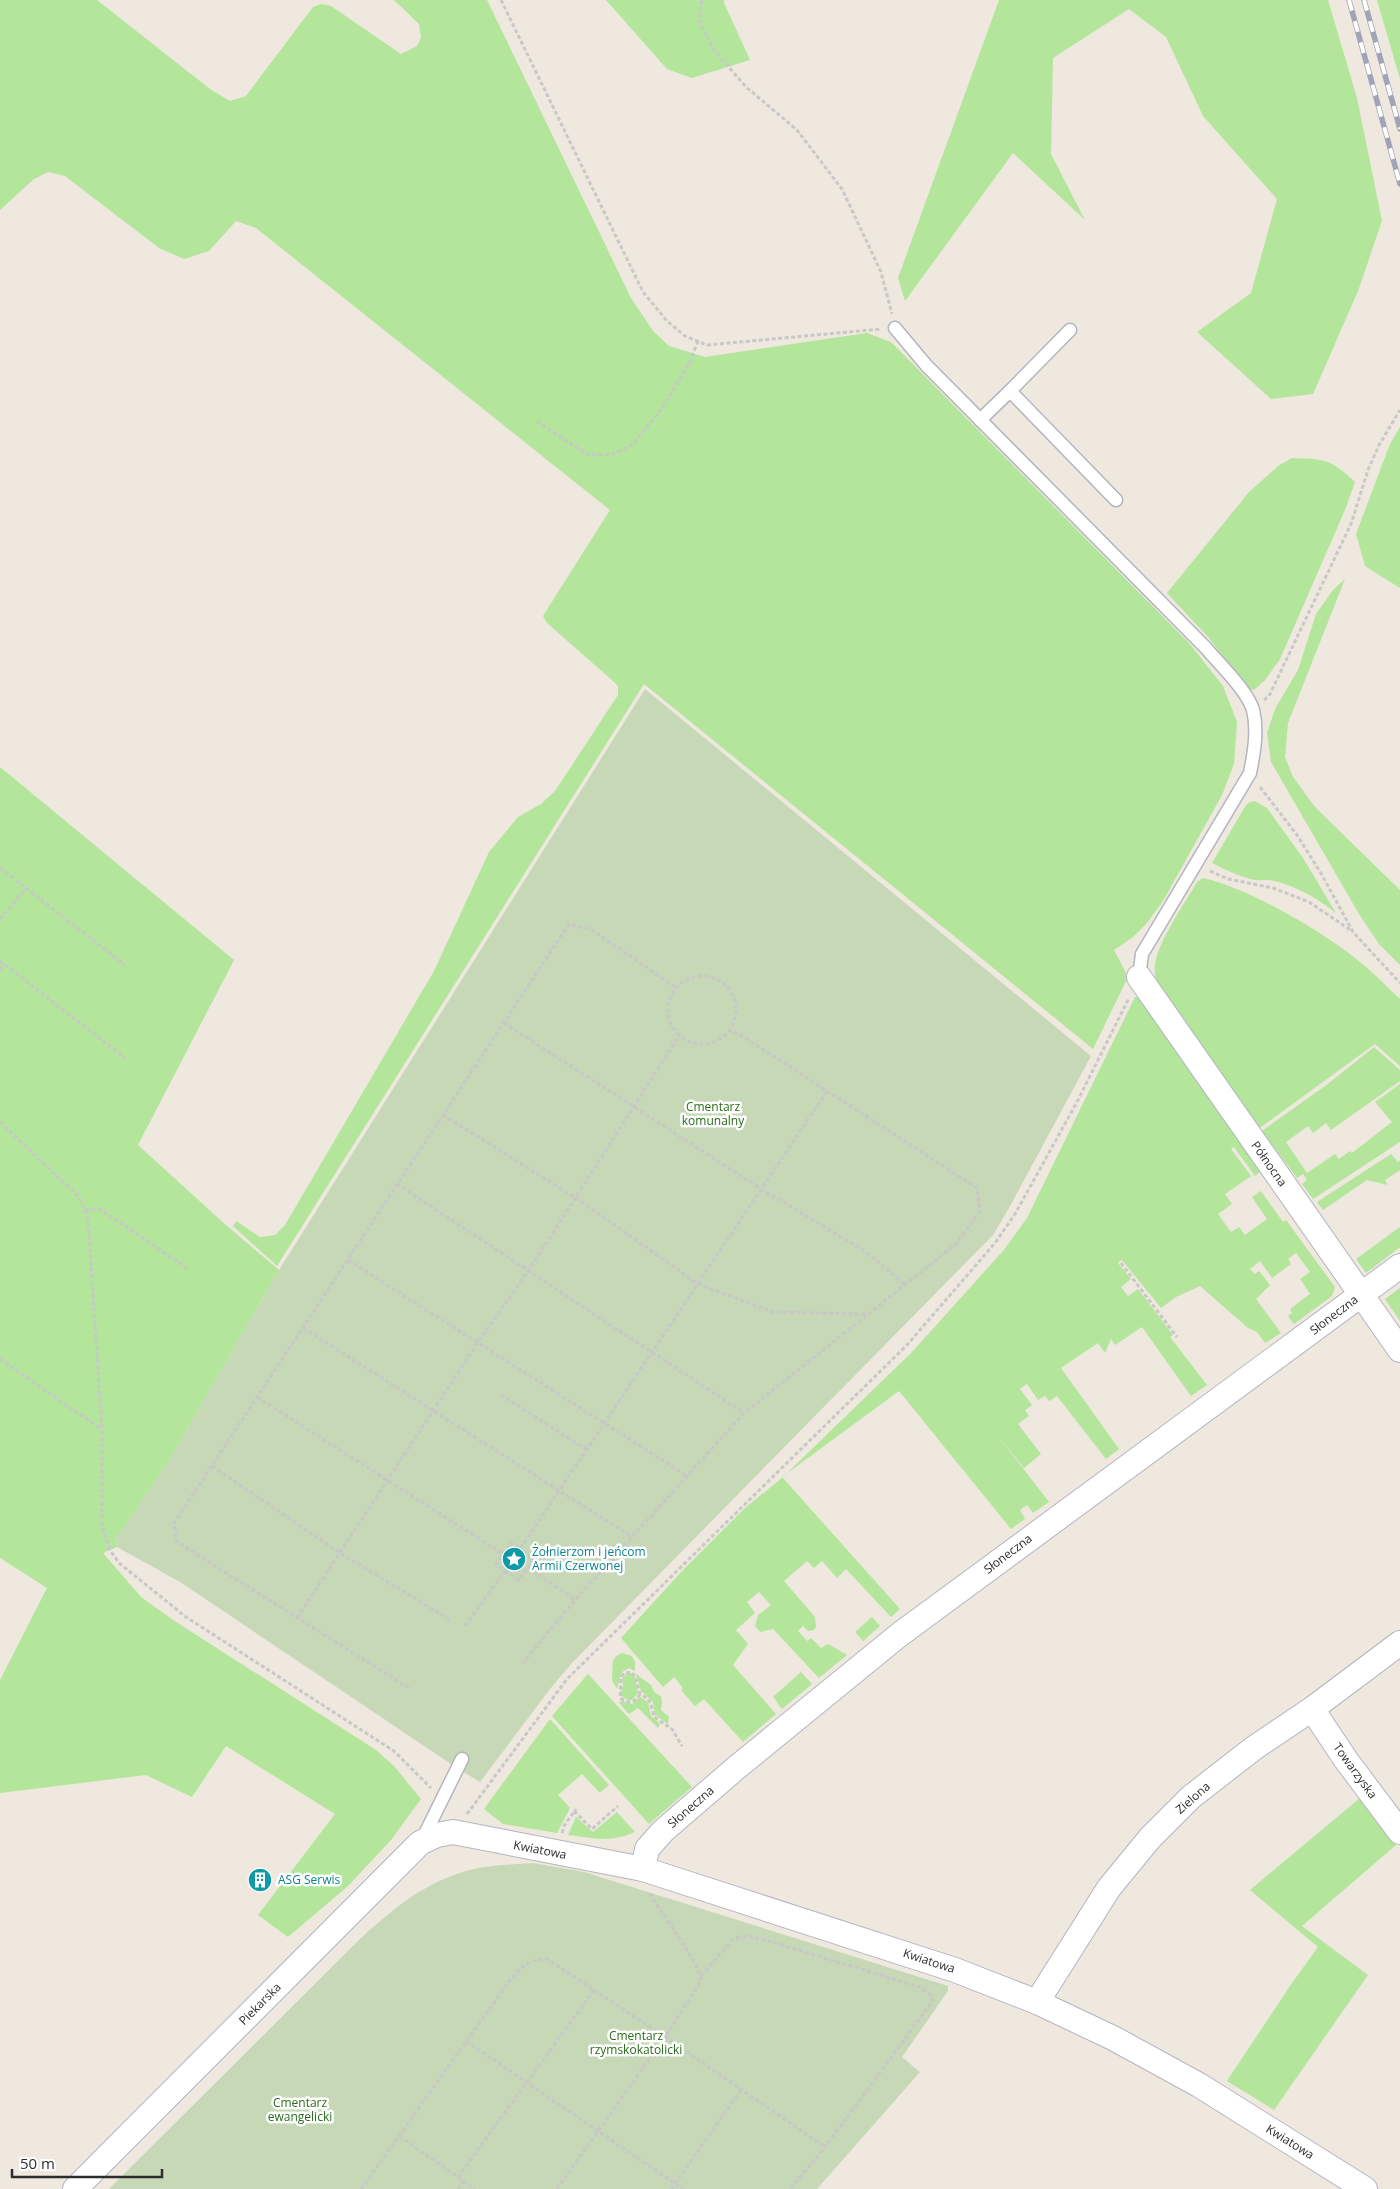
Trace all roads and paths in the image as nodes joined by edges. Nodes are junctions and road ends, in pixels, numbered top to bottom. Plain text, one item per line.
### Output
1 (501, 0) edge
2 (702, 0) edge
3 (896, 328) junction
4 (1070, 330) dead end
5 (698, 341) junction
6 (1010, 391) junction
7 (1400, 410) edge
8 (980, 420) junction
9 (537, 422) dead end
10 (1116, 500) dead end
11 (1253, 710) junction
12 (1250, 773) junction
13 (1195, 865) junction
14 (0, 868) edge
15 (26, 889) junction
16 (0, 919) edge
17 (1353, 932) junction
18 (0, 961) edge
19 (4, 964) junction
20 (126, 965) dead end
21 (0, 970) edge
22 (1139, 977) junction
23 (1400, 983) edge
24 (676, 987) junction
25 (504, 1023) junction
26 (729, 1030) junction
27 (679, 1036) junction
28 (125, 1058) dead end
29 (826, 1091) junction
30 (635, 1106) junction
31 (443, 1115) junction
32 (0, 1122) edge
33 (398, 1184) junction
34 (761, 1189) junction
35 (576, 1198) junction
36 (84, 1210) junction
37 (348, 1260) junction
38 (1121, 1264) dead end
39 (1400, 1266) edge
40 (187, 1268) dead end
41 (529, 1270) junction
42 (698, 1284) junction
43 (905, 1285) junction
44 (1361, 1295) junction
45 (869, 1314) junction
46 (303, 1328) junction
47 (1177, 1337) dead end
48 (478, 1342) junction
49 (1400, 1350) edge
50 (652, 1353) junction
51 (0, 1359) edge
52 (501, 1394) dead end
53 (258, 1397) junction
54 (432, 1411) junction
55 (744, 1413) junction
56 (605, 1424) junction
57 (102, 1429) junction
58 (587, 1450) junction
59 (212, 1466) junction
60 (687, 1476) junction
61 (388, 1481) junction
62 (560, 1491) junction
63 (632, 1537) junction
64 (520, 1550) junction
65 (340, 1552) junction
66 (503, 1554) junction
67 (528, 1568) junction
68 (505, 1571) junction
69 (575, 1600) junction
70 (297, 1618) junction
71 (452, 1621) dead end
72 (465, 1626) dead end
73 (1400, 1643) edge
74 (522, 1664) dead end
75 (409, 1688) dead end
76 (640, 1694) junction
77 (1312, 1709) junction
78 (682, 1746) dead end
79 (462, 1760) dead end
80 (442, 1800) junction
81 (618, 1806) dead end
82 (574, 1811) dead end
83 (453, 1832) junction
84 (1400, 1832) edge
85 (420, 1843) junction
86 (643, 1870) junction
87 (701, 1976) junction
88 (594, 1990) junction
89 (1037, 2002) junction
90 (665, 2037) junction
91 (466, 2042) junction
92 (527, 2082) junction
93 (742, 2090) junction
94 (598, 2130) junction
95 (399, 2136) junction
96 (825, 2147) junction
97 (458, 2177) junction
98 (464, 2181) junction
99 (675, 2184) junction
100 (74, 2189) edge
101 (361, 2189) edge
102 (458, 2189) edge
103 (475, 2189) edge
104 (556, 2189) edge
105 (672, 2189) edge
106 (683, 2189) edge
107 (790, 2189) edge
108 (1365, 2189) edge

1 - 5 path
2 - 3 path
3 - 5 path
3 - 8 lane
4 - 6 lane
5 - 9 path
6 - 8 lane
6 - 10 lane
7 - 11 path
8 - 11 lane
11 - 12 lane
12 - 13 lane
12 - 17 path
13 - 17 path
13 - 22 lane
14 - 15 path
15 - 16 path
15 - 20 path
17 - 23 path
18 - 19 path
19 - 21 path
19 - 28 path
22 - 44 street, Północna
22 - 83 path
24 - 25 path
24 - 26 path
24 - 27 path
25 - 30 path
25 - 31 path
26 - 27 path
26 - 29 path
27 - 30 path
29 - 34 path
29 - 43 path
30 - 34 path
30 - 35 path
31 - 33 path
31 - 35 path
32 - 36 path
33 - 37 path
33 - 41 path
34 - 42 path
34 - 43 path
35 - 41 path
35 - 42 path
36 - 40 path
36 - 57 path
37 - 46 path
37 - 48 path
38 - 47 path
39 - 44 street, Słoneczna
41 - 48 path
41 - 50 path
42 - 45 path
42 - 50 path
43 - 45 path
44 - 49 street, Północna
44 - 86 street, Słoneczna
45 - 55 path
46 - 53 path
46 - 54 path
48 - 54 path
48 - 56 path
50 - 55 path
50 - 56 path
51 - 57 path
52 - 58 path
53 - 59 path
53 - 61 path
54 - 61 path
54 - 62 path
55 - 60 path
56 - 58 path
56 - 60 path
57 - 80 path
58 - 62 path
59 - 65 path
59 - 70 path
60 - 63 path
61 - 65 path
61 - 66 path
62 - 63 path
62 - 64 path
63 - 69 path
64 - 66 path
64 - 67 path
65 - 70 path
65 - 71 path
66 - 68 path
67 - 68 path
67 - 69 path
68 - 72 path
69 - 74 path
70 - 75 path
73 - 77 street, Zielona
76 - 76 path
76 - 78 path
77 - 84 street, Towarzyska
77 - 89 street, Zielona
79 - 80 lane
80 - 85 lane
81 - 82 path
83 - 85 street, Piekarska
83 - 86 street, Kwiatowa
85 - 100 street, Piekarska
86 - 87 path
86 - 89 street, Kwiatowa
87 - 90 path
87 - 96 path
88 - 90 path
88 - 91 path
88 - 92 path
89 - 108 street, Kwiatowa
90 - 93 path
90 - 94 path
91 - 92 path
91 - 95 path
92 - 94 path
92 - 97 path
93 - 96 path
93 - 99 path
94 - 99 path
94 - 104 path
95 - 97 path
95 - 101 path
96 - 107 path
97 - 98 path
98 - 102 path
98 - 103 path
99 - 105 path
99 - 106 path

